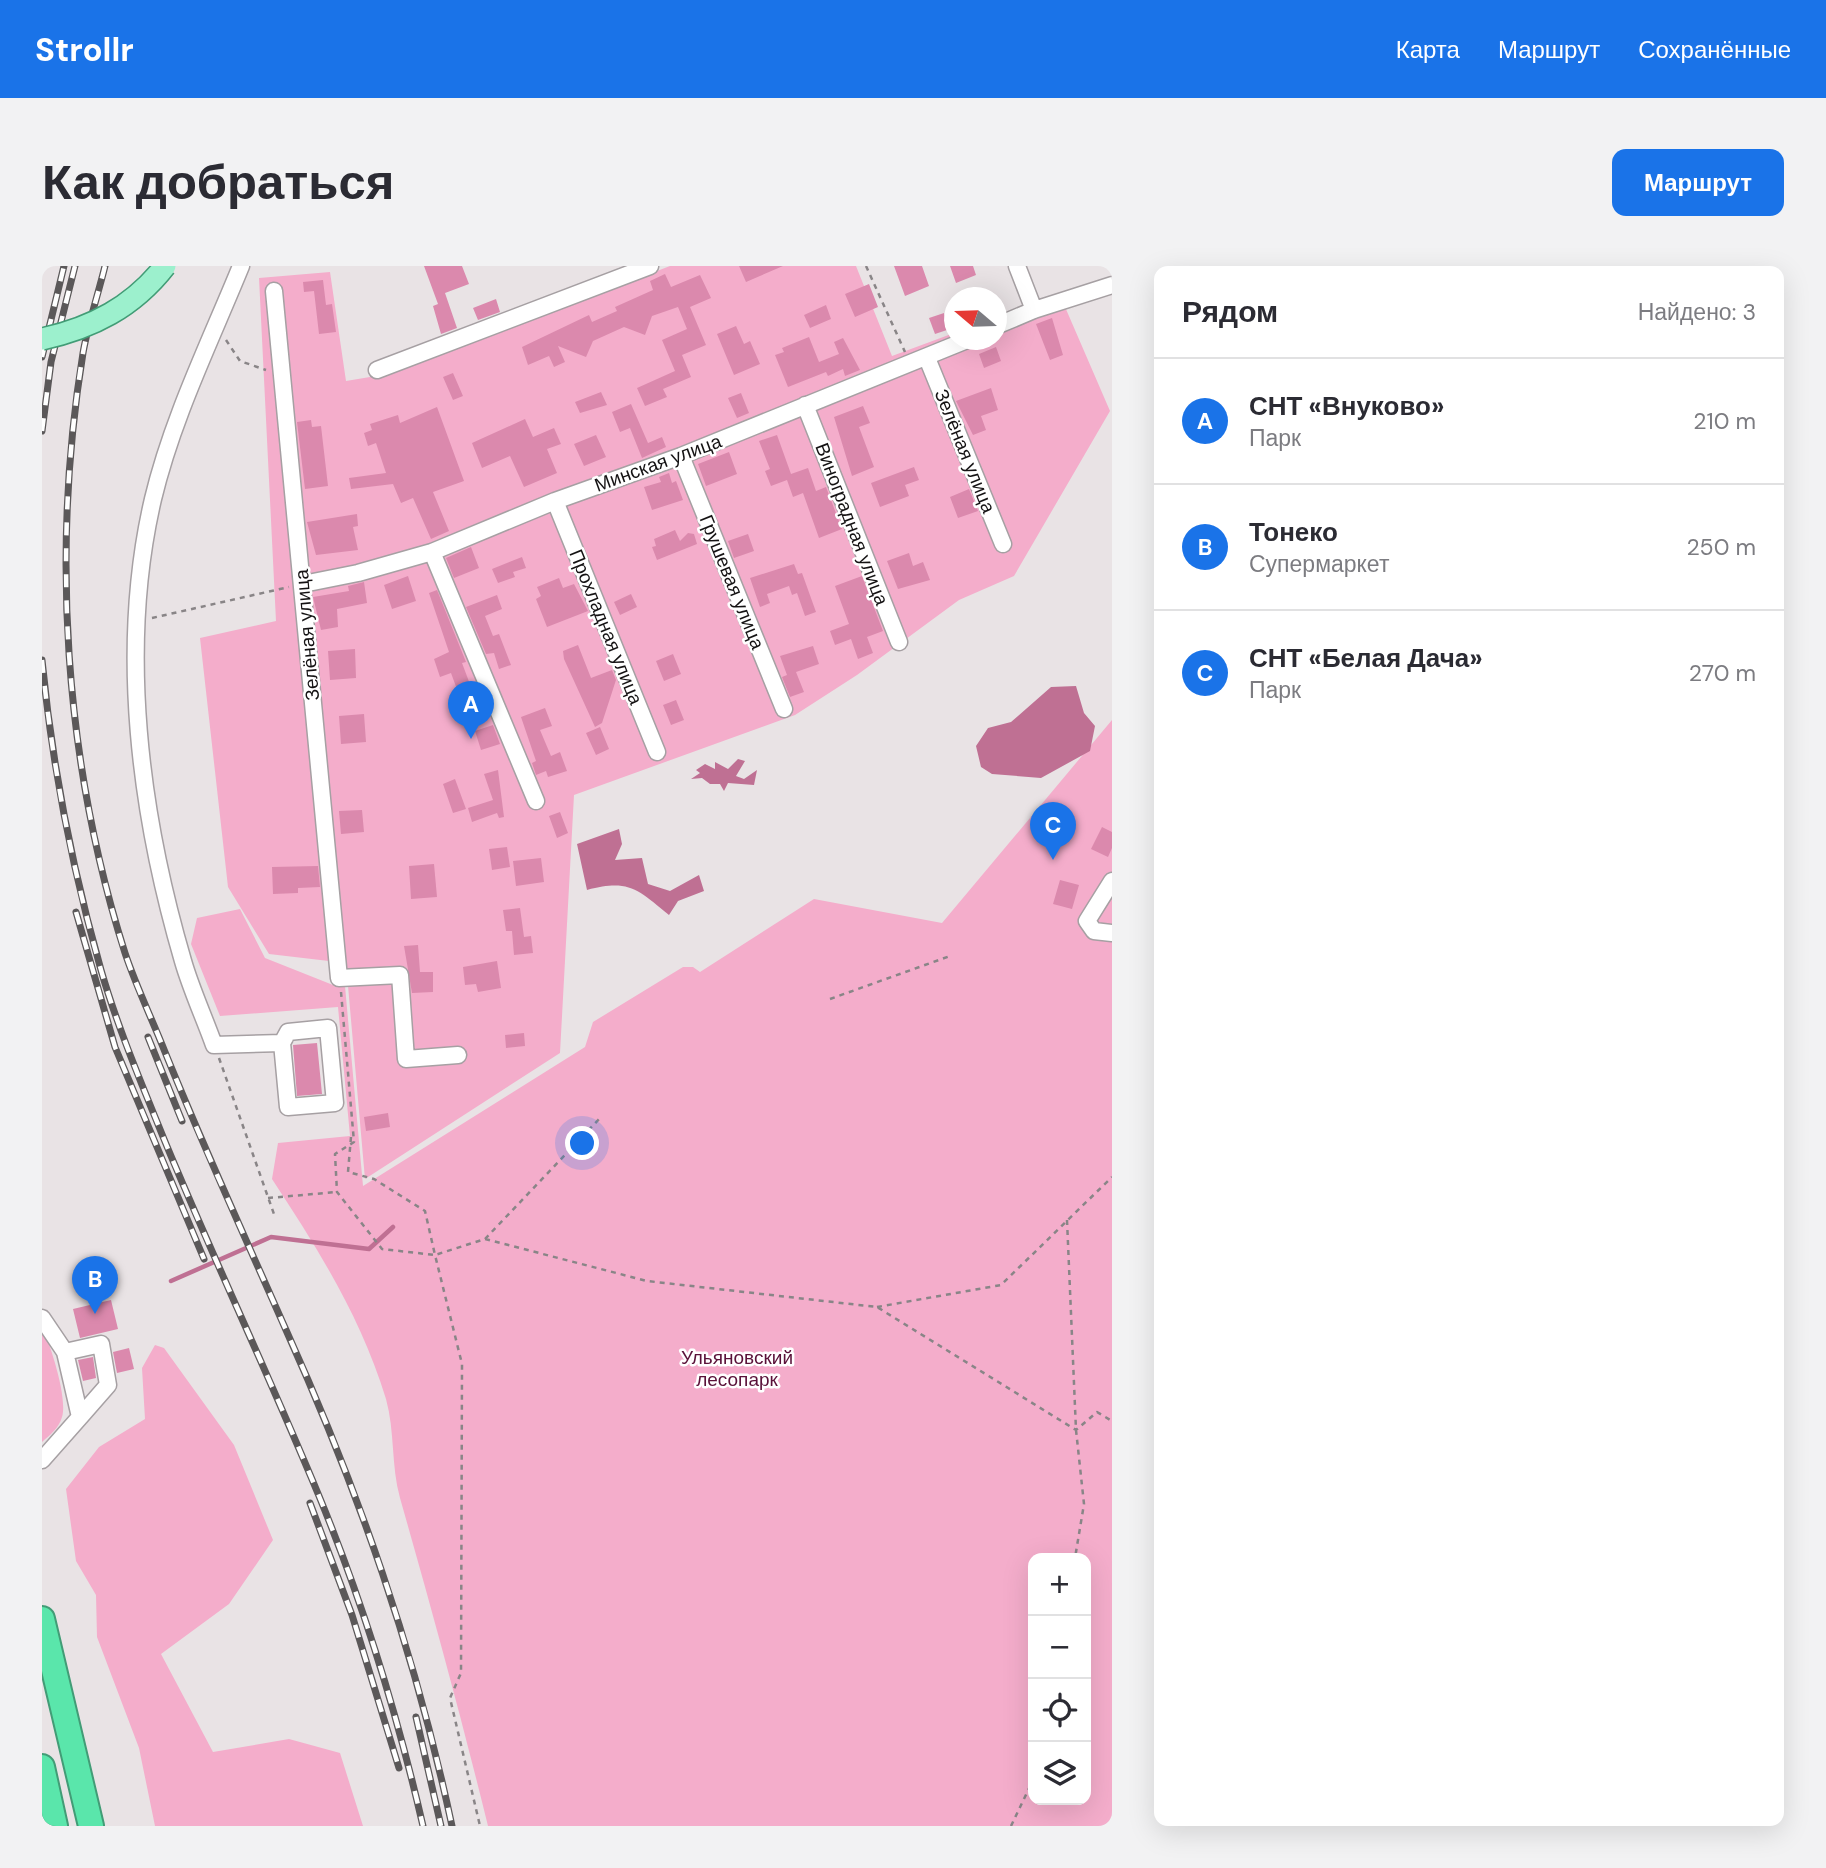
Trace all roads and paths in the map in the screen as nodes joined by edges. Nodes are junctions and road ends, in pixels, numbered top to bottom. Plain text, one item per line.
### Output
1 (165, 266) edge
2 (241, 266) edge
3 (650, 266) edge
4 (866, 266) edge
5 (1017, 266) edge
6 (1112, 285) edge
7 (274, 291) dead end
8 (1034, 310) junction
9 (1007, 321) edge
10 (217, 326) junction
11 (42, 339) edge
12 (945, 350) edge
13 (927, 358) junction
14 (909, 361) junction
15 (377, 370) dead end
16 (280, 374) junction
17 (805, 405) junction
18 (681, 456) junction
19 (555, 501) junction
20 (1003, 544) dead end
21 (432, 552) junction
22 (303, 584) junction
23 (135, 622) junction
24 (899, 642) dead end
25 (784, 709) dead end
26 (657, 752) dead end
27 (536, 801) dead end
28 (1112, 881) edge
29 (1112, 933) edge
30 (950, 956) dead end
31 (339, 978) junction
32 (830, 999) dead end
33 (282, 1042) junction
34 (214, 1045) junction
35 (458, 1055) dead end
36 (602, 1116) dead end
37 (351, 1137) dead end
38 (1112, 1177) edge
39 (337, 1192) junction
40 (268, 1198) junction
41 (275, 1217) dead end
42 (1067, 1220) junction
43 (485, 1239) junction
44 (435, 1255) junction
45 (877, 1307) junction
46 (42, 1318) edge
47 (65, 1352) junction
48 (80, 1417) junction
49 (1112, 1422) edge
50 (1076, 1430) junction
51 (42, 1460) edge
52 (1076, 1553) edge
53 (42, 1619) edge
54 (42, 1767) edge
55 (1028, 1791) edge
56 (55, 1826) edge
57 (91, 1826) edge
58 (480, 1826) edge
59 (1012, 1826) edge

1 - 11 main road, bridge
2 - 10 street
3 - 15 street
4 - 14 path
5 - 8 street
6 - 8 street
7 - 16 street, Зелёная улица
8 - 9 street
10 - 16 path
10 - 23 street
12 - 13 street, Минская улица
13 - 14 street, Минская улица
13 - 20 street, Зелёная улица
14 - 17 street, Минская улица
16 - 22 street, Зелёная улица
17 - 18 street, Минская улица
17 - 24 street, Виноградная улица
18 - 19 street, Минская улица
18 - 25 street, Грушевая улица
19 - 21 street, Минская улица
19 - 26 street, Прохладная улица
21 - 22 street, Минская улица
21 - 27 street
22 - 23 path
22 - 31 street, Зелёная улица
23 - 34 street
28 - 29 street
30 - 32 path
31 - 35 street
31 - 39 path
33 - 33 street
33 - 34 street
34 - 40 path
36 - 43 path
37 - 44 path
38 - 42 path
39 - 40 path
39 - 44 path
40 - 41 path
42 - 45 path
42 - 50 path
43 - 44 path
43 - 45 path
44 - 58 path
45 - 50 path
46 - 47 street
47 - 48 street
47 - 48 street
48 - 51 street
49 - 50 path
50 - 52 path
53 - 57 highway
54 - 56 highway
55 - 59 path

